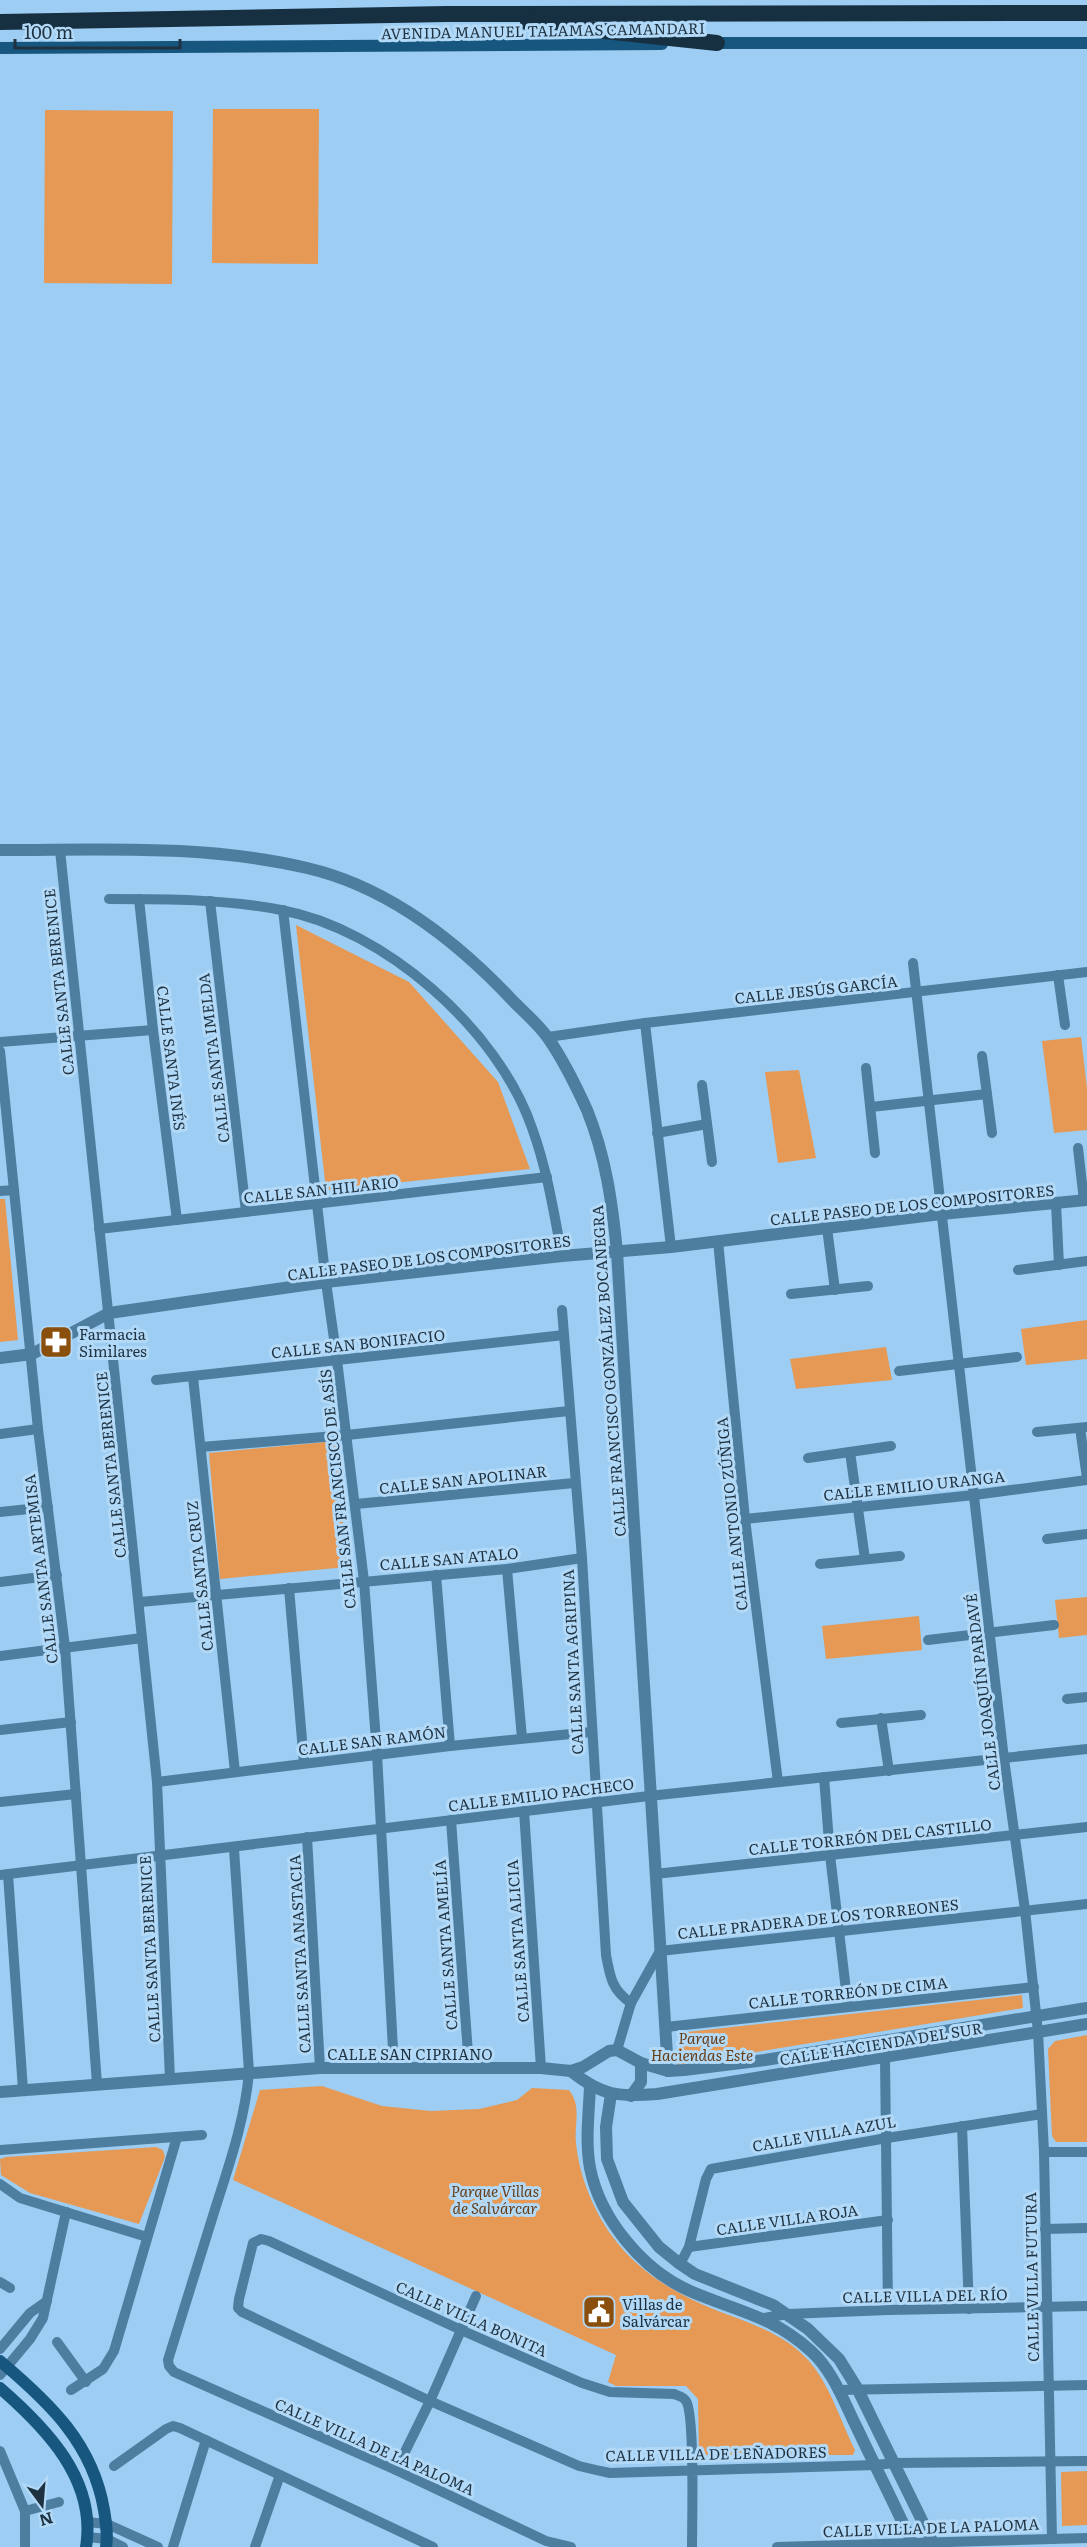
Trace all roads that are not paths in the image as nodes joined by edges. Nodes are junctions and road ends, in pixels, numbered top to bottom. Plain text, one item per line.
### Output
1 (1087, 13) edge
2 (447, 14) junction
3 (0, 22) edge
4 (717, 43) junction
5 (1087, 43) edge
6 (0, 48) edge
7 (0, 850) edge
8 (60, 850) junction
9 (109, 899) dead end
10 (139, 899) junction
11 (210, 901) junction
12 (283, 910) junction
13 (913, 963) dead end
14 (1087, 972) edge
15 (1058, 975) junction
16 (916, 993) junction
17 (645, 1023) junction
18 (1065, 1025) dead end
19 (153, 1030) junction
20 (79, 1037) junction
21 (548, 1037) junction
22 (0, 1042) edge
23 (0, 1051) edge
24 (982, 1056) dead end
25 (866, 1068) dead end
26 (702, 1085) dead end
27 (987, 1094) junction
28 (927, 1101) junction
29 (872, 1107) junction
30 (3, 1119) edge
31 (707, 1124) junction
32 (657, 1133) junction
33 (992, 1133) dead end
34 (1078, 1148) dead end
35 (875, 1153) dead end
36 (712, 1162) dead end
37 (547, 1177) junction
38 (14, 1190) junction
39 (0, 1191) edge
40 (1086, 1201) edge
41 (318, 1204) junction
42 (1056, 1204) junction
43 (246, 1212) junction
44 (941, 1214) junction
45 (177, 1220) junction
46 (827, 1228) junction
47 (99, 1229) junction
48 (718, 1241) junction
49 (671, 1247) junction
50 (617, 1252) junction
51 (562, 1256) junction
52 (1087, 1261) edge
53 (1059, 1265) junction
54 (1018, 1270) dead end
55 (326, 1282) junction
56 (868, 1286) dead end
57 (835, 1290) junction
58 (791, 1294) dead end
59 (562, 1310) dead end
60 (109, 1313) junction
61 (564, 1335) junction
62 (32, 1354) junction
63 (1017, 1357) dead end
64 (0, 1358) edge
65 (338, 1360) junction
66 (959, 1363) junction
67 (899, 1371) dead end
68 (194, 1377) junction
69 (156, 1380) dead end
70 (568, 1411) junction
71 (1083, 1427) edge
72 (38, 1430) junction
73 (1037, 1432) dead end
74 (0, 1434) edge
75 (347, 1435) junction
76 (891, 1446) dead end
77 (201, 1447) junction
78 (850, 1452) junction
79 (808, 1458) dead end
80 (1087, 1479) edge
81 (574, 1483) junction
82 (974, 1495) junction
83 (356, 1504) junction
84 (859, 1506) junction
85 (48, 1507) junction
86 (0, 1512) edge
87 (745, 1519) junction
88 (1087, 1534) edge
89 (1047, 1539) dead end
90 (900, 1556) dead end
91 (582, 1558) junction
92 (866, 1559) junction
93 (820, 1564) dead end
94 (507, 1569) junction
95 (57, 1575) junction
96 (436, 1575) junction
97 (364, 1581) junction
98 (0, 1582) edge
99 (289, 1588) junction
100 (216, 1595) junction
101 (140, 1602) junction
102 (1054, 1625) dead end
103 (990, 1632) junction
104 (142, 1638) junction
105 (928, 1640) dead end
106 (65, 1647) junction
107 (0, 1656) edge
108 (1087, 1697) edge
109 (1067, 1699) dead end
110 (921, 1715) dead end
111 (881, 1718) junction
112 (71, 1722) junction
113 (841, 1723) dead end
114 (0, 1730) edge
115 (591, 1732) junction
116 (522, 1738) junction
117 (450, 1746) junction
118 (1087, 1749) edge
119 (377, 1754) junction
120 (1004, 1759) junction
121 (304, 1763) junction
122 (889, 1771) junction
123 (235, 1772) junction
124 (824, 1777) junction
125 (157, 1782) junction
126 (778, 1782) junction
127 (76, 1794) junction
128 (649, 1796) junction
129 (0, 1802) edge
130 (595, 1803) junction
131 (524, 1811) junction
132 (451, 1820) junction
133 (1087, 1827) edge
134 (380, 1828) junction
135 (1014, 1837) junction
136 (307, 1838) junction
137 (234, 1848) junction
138 (830, 1855) junction
139 (159, 1856) junction
140 (81, 1866) junction
141 (655, 1874) junction
142 (4, 1875) edge
143 (1087, 1904) edge
144 (1025, 1911) junction
145 (839, 1931) junction
146 (660, 1951) junction
147 (1034, 1987) junction
148 (632, 2003) junction
149 (848, 2007) junction
150 (1087, 2008) edge
151 (1037, 2016) junction
152 (1087, 2024) edge
153 (666, 2027) junction
154 (1038, 2032) junction
155 (617, 2050) junction
156 (885, 2058) junction
157 (641, 2062) junction
158 (469, 2067) junction
159 (320, 2068) junction
160 (394, 2068) junction
161 (541, 2068) junction
162 (571, 2071) junction
163 (668, 2071) junction
164 (249, 2072) junction
165 (170, 2079) junction
166 (96, 2085) junction
167 (590, 2086) junction
168 (23, 2090) junction
169 (0, 2092) edge
170 (611, 2094) junction
171 (630, 2096) junction
172 (1042, 2114) junction
173 (962, 2126) junction
174 (202, 2135) dead end
175 (177, 2137) junction
176 (887, 2138) junction
177 (0, 2150) edge
178 (1044, 2152) junction
179 (1087, 2152) edge
180 (0, 2184) edge
181 (66, 2212) junction
182 (888, 2220) junction
183 (1087, 2228) edge
184 (1045, 2229) junction
185 (147, 2237) junction
186 (690, 2247) junction
187 (680, 2264) junction
188 (0, 2282) edge
189 (10, 2288) dead end
190 (476, 2296) dead end
191 (47, 2301) junction
192 (1087, 2306) edge
193 (1047, 2307) junction
194 (238, 2308) joint
195 (969, 2309) junction
196 (888, 2310) junction
197 (788, 2314) junction
198 (764, 2318) junction
199 (18, 2330) junction
200 (461, 2330) junction
201 (30, 2339) junction
202 (57, 2342) dead end
203 (0, 2349) edge
204 (2, 2368) edge
205 (86, 2382) junction
206 (1048, 2384) junction
207 (1087, 2385) edge
208 (0, 2388) edge
209 (857, 2388) junction
210 (71, 2390) dead end
211 (838, 2390) junction
212 (430, 2401) junction
213 (206, 2440) junction
214 (0, 2451) edge
215 (1050, 2461) junction
216 (1087, 2461) edge
217 (894, 2463) junction
218 (875, 2465) junction
219 (114, 2466) dead end
220 (396, 2470) junction
221 (692, 2470) junction
222 (280, 2475) junction
223 (59, 2502) dead end
224 (25, 2511) junction
225 (87, 2522) junction
226 (106, 2524) junction
227 (1087, 2538) edge
228 (1052, 2539) junction
229 (87, 2542) edge
230 (107, 2543) edge
231 (546, 2544) edge
232 (933, 2544) edge
233 (914, 2545) edge
234 (25, 2547) edge
235 (123, 2547) edge
236 (158, 2547) edge
237 (173, 2547) edge
238 (255, 2547) edge
239 (433, 2547) edge
240 (571, 2547) edge
241 (692, 2547) edge
242 (777, 2547) edge

1 - 2 highway
2 - 3 highway
2 - 4 highway
4 - 5 main road, AVENIDA MANUEL TALAMAS CAMANDARI
4 - 6 main road, AVENIDA MANUEL TALAMAS CAMANDARI
7 - 8 street, CALLE FRANCISCO GONZÁLEZ BOCANEGRA
8 - 20 street, CALLE SANTA BERENICE
8 - 21 street, CALLE FRANCISCO GONZÁLEZ BOCANEGRA
9 - 10 street
10 - 11 street
10 - 19 street, CALLE SANTA INÉS
11 - 12 street
11 - 43 street, CALLE SANTA IMELDA
12 - 37 street
12 - 41 street, CALLE SAN FRANCISCO DE ASÍS
13 - 16 street, CALLE JOAQUÍN PARDAVÉ
14 - 15 street, CALLE JESÚS GARCÍA
15 - 16 street, CALLE JESÚS GARCÍA
15 - 18 street
16 - 17 street, CALLE JESÚS GARCÍA
16 - 28 street, CALLE JOAQUÍN PARDAVÉ
17 - 21 street, CALLE JESÚS GARCÍA
17 - 32 street
19 - 20 street
19 - 45 street, CALLE SANTA INÉS
20 - 22 street
20 - 47 street, CALLE SANTA BERENICE
21 - 50 street, CALLE FRANCISCO GONZÁLEZ BOCANEGRA
23 - 30 street, CALLE SANTA ARTEMISA
24 - 27 street
25 - 29 street
26 - 31 street
27 - 28 street
27 - 33 street
28 - 29 street
28 - 44 street, CALLE JOAQUÍN PARDAVÉ
29 - 35 street
30 - 38 street, CALLE SANTA ARTEMISA
31 - 32 street
31 - 36 street
32 - 49 street
34 - 40 street
37 - 41 street, CALLE SAN HILARIO
37 - 51 street
38 - 39 street
38 - 62 street, CALLE SANTA ARTEMISA
40 - 42 street, CALLE PASEO DE LOS COMPOSITORES
41 - 43 street, CALLE SAN HILARIO
41 - 55 street, CALLE SAN FRANCISCO DE ASÍS
42 - 44 street, CALLE PASEO DE LOS COMPOSITORES
42 - 53 street
43 - 45 street, CALLE SAN HILARIO
44 - 46 street, CALLE PASEO DE LOS COMPOSITORES
44 - 66 street, CALLE JOAQUÍN PARDAVÉ
45 - 47 street, CALLE SAN HILARIO
46 - 48 street, CALLE PASEO DE LOS COMPOSITORES
46 - 57 street
47 - 60 street, CALLE SANTA BERENICE
48 - 49 street, CALLE PASEO DE LOS COMPOSITORES
48 - 87 street, CALLE ANTONIO ZÚÑIGA
49 - 50 street, CALLE PASEO DE LOS COMPOSITORES
50 - 51 street, CALLE PASEO DE LOS COMPOSITORES
50 - 128 street, CALLE FRANCISCO GONZÁLEZ BOCANEGRA
51 - 55 street, CALLE PASEO DE LOS COMPOSITORES
52 - 53 street
53 - 54 street
55 - 60 street, CALLE PASEO DE LOS COMPOSITORES
55 - 65 street, CALLE SAN FRANCISCO DE ASÍS
56 - 57 street
57 - 58 street
59 - 61 street, CALLE SANTA AGRIPINA
60 - 62 street, CALLE PASEO DE LOS COMPOSITORES
60 - 101 street, CALLE SANTA BERENICE
61 - 65 street, CALLE SAN BONIFACIO
61 - 70 street, CALLE SANTA AGRIPINA
62 - 64 street, CALLE PASEO DE LOS COMPOSITORES
62 - 72 street, CALLE SANTA ARTEMISA
63 - 66 street
65 - 68 street, CALLE SAN BONIFACIO
65 - 75 street, CALLE SAN FRANCISCO DE ASÍS
66 - 67 street
66 - 82 street, CALLE JOAQUÍN PARDAVÉ
68 - 69 street, CALLE SAN BONIFACIO
68 - 77 street, CALLE SANTA CRUZ
70 - 75 street
70 - 81 street, CALLE SANTA AGRIPINA
71 - 73 street
71 - 80 street
72 - 74 street
72 - 85 street, CALLE SANTA ARTEMISA
75 - 77 street
75 - 83 street, CALLE SAN FRANCISCO DE ASÍS
76 - 78 street
77 - 100 street, CALLE SANTA CRUZ
78 - 79 street
78 - 84 street
80 - 82 street, CALLE EMILIO URANGA
81 - 83 street, CALLE SAN APOLINAR
81 - 91 street, CALLE SANTA AGRIPINA
82 - 84 street, CALLE EMILIO URANGA
82 - 103 street, CALLE JOAQUÍN PARDAVÉ
83 - 97 street, CALLE SAN FRANCISCO DE ASÍS
84 - 87 street, CALLE EMILIO URANGA
84 - 92 street
85 - 86 street
85 - 95 street, CALLE SANTA ARTEMISA
87 - 126 street, CALLE ANTONIO ZÚÑIGA
88 - 89 street
90 - 92 street
91 - 94 street, CALLE SAN ATALO
91 - 115 street, CALLE SANTA AGRIPINA
92 - 93 street
94 - 96 street, CALLE SAN ATALO
94 - 116 street
95 - 98 street
95 - 106 street, CALLE SANTA ARTEMISA
96 - 97 street, CALLE SAN ATALO
96 - 117 street
97 - 99 street, CALLE SAN ATALO
97 - 119 street, CALLE SAN FRANCISCO DE ASÍS
99 - 100 street, CALLE SAN ATALO
99 - 121 street
100 - 101 street, CALLE SAN ATALO
100 - 123 street, CALLE SANTA CRUZ
101 - 104 street, CALLE SANTA BERENICE
102 - 103 street
103 - 105 street
103 - 120 street, CALLE JOAQUÍN PARDAVÉ
104 - 106 street
104 - 125 street, CALLE SANTA BERENICE
106 - 107 street
106 - 112 street, CALLE SANTA ARTEMISA
108 - 109 street
110 - 111 street
111 - 113 street
111 - 122 street
112 - 114 street
112 - 127 street, CALLE SANTA ARTEMISA
115 - 116 street, CALLE SAN RAMÓN
115 - 130 street, CALLE SANTA AGRIPINA
116 - 117 street, CALLE SAN RAMÓN
117 - 119 street, CALLE SAN RAMÓN
118 - 120 street, CALLE EMILIO PACHECO
119 - 121 street, CALLE SAN RAMÓN
119 - 134 street, CALLE SAN FRANCISCO DE ASÍS
120 - 122 street, CALLE EMILIO PACHECO
120 - 135 street, CALLE JOAQUÍN PARDAVÉ
121 - 123 street, CALLE SAN RAMÓN
122 - 124 street, CALLE EMILIO PACHECO
123 - 125 street, CALLE SAN RAMÓN
124 - 126 street, CALLE EMILIO PACHECO
124 - 138 street
125 - 139 street, CALLE SANTA BERENICE
126 - 128 street, CALLE EMILIO PACHECO
127 - 129 street
127 - 140 street, CALLE SANTA ARTEMISA
128 - 130 street, CALLE EMILIO PACHECO
128 - 141 street, CALLE FRANCISCO GONZÁLEZ BOCANEGRA
130 - 131 street, CALLE EMILIO PACHECO
130 - 148 street, CALLE SANTA AGRIPINA
131 - 132 street, CALLE EMILIO PACHECO
131 - 161 street, CALLE SANTA ALICIA
132 - 134 street, CALLE EMILIO PACHECO
132 - 158 street, CALLE SANTA AMELÍA
133 - 135 street, CALLE TORREÓN DEL CASTILLO
134 - 136 street, CALLE EMILIO PACHECO
134 - 160 street, CALLE SAN FRANCISCO DE ASÍS
135 - 138 street, CALLE TORREÓN DEL CASTILLO
135 - 144 street, CALLE JOAQUÍN PARDAVÉ
136 - 137 street, CALLE EMILIO PACHECO
136 - 159 street, CALLE SANTA ANASTACIA
137 - 139 street, CALLE EMILIO PACHECO
137 - 164 street
138 - 141 street, CALLE TORREÓN DEL CASTILLO
138 - 145 street
139 - 140 street, CALLE EMILIO PACHECO
139 - 165 street, CALLE SANTA BERENICE
140 - 142 street, CALLE EMILIO PACHECO
140 - 166 street, CALLE SANTA ARTEMISA
141 - 146 street, CALLE FRANCISCO GONZÁLEZ BOCANEGRA
142 - 168 street
143 - 144 street, CALLE PRADERA DE LOS TORREONES
144 - 145 street, CALLE PRADERA DE LOS TORREONES
144 - 147 street, CALLE JOAQUÍN PARDAVÉ
145 - 146 street, CALLE PRADERA DE LOS TORREONES
145 - 149 street
146 - 148 street, CALLE PRADERA DE LOS TORREONES
146 - 153 street, CALLE FRANCISCO GONZÁLEZ BOCANEGRA
147 - 149 street, CALLE TORREÓN DE CIMA
147 - 151 street, CALLE JOAQUÍN PARDAVÉ
148 - 155 street, CALLE PRADERA DE LOS TORREONES
149 - 153 street, CALLE TORREÓN DE CIMA
150 - 151 street, CALLE HACIENDA DEL SUR
151 - 154 street, CALLE VILLA FUTURA
151 - 163 street, CALLE HACIENDA DEL SUR
152 - 154 street, CALLE HACIENDA DEL SUR
153 - 163 street, CALLE FRANCISCO GONZÁLEZ BOCANEGRA
154 - 156 street, CALLE HACIENDA DEL SUR
154 - 172 street, CALLE VILLA FUTURA
155 - 157 street, CALLE HACIENDA DEL SUR
155 - 162 street
156 - 171 street, CALLE HACIENDA DEL SUR
156 - 176 street
157 - 163 street, CALLE HACIENDA DEL SUR
157 - 171 street
158 - 160 street, CALLE SAN CIPRIANO
158 - 161 street, CALLE SAN CIPRIANO
159 - 160 street, CALLE SAN CIPRIANO
159 - 164 street, CALLE SAN CIPRIANO
161 - 162 street, CALLE SAN CIPRIANO
162 - 167 street, CALLE HACIENDA DEL SUR
164 - 165 street, CALLE SAN CIPRIANO
164 - 220 street, CALLE VILLA DE LA PALOMA
165 - 166 street, CALLE SAN CIPRIANO
166 - 168 street, CALLE SAN CIPRIANO
167 - 170 street, CALLE HACIENDA DEL SUR
167 - 198 street
168 - 169 street, CALLE SAN CIPRIANO
170 - 171 street, CALLE HACIENDA DEL SUR
170 - 187 street
172 - 173 street, CALLE VILLA AZUL
172 - 178 street, CALLE VILLA FUTURA
173 - 176 street, CALLE VILLA AZUL
173 - 195 street
174 - 175 street
175 - 177 street
175 - 185 street
176 - 182 street
176 - 186 street, CALLE VILLA AZUL
178 - 179 street
178 - 184 street, CALLE VILLA FUTURA
180 - 181 street
181 - 185 street
181 - 191 street
182 - 186 street, CALLE VILLA ROJA
182 - 196 street
183 - 184 street
184 - 193 street, CALLE VILLA FUTURA
185 - 205 street
186 - 187 street, CALLE VILLA AZUL
187 - 197 street
188 - 189 street
190 - 200 street
191 - 199 street
191 - 201 street
192 - 193 street, CALLE VILLA DEL RÍO
193 - 195 street, CALLE VILLA DEL RÍO
193 - 206 street, CALLE VILLA FUTURA
194 - 200 street, CALLE VILLA BONITA
194 - 212 street, CALLE VILLA DE LEÑADORES
195 - 196 street, CALLE VILLA DEL RÍO
196 - 197 street, CALLE VILLA DEL RÍO
197 - 198 street, CALLE VILLA DEL RÍO
197 - 209 street
198 - 211 street
199 - 201 street
199 - 203 street
200 - 212 street
200 - 221 street, CALLE VILLA BONITA
201 - 204 street
202 - 205 street
204 - 226 main road
205 - 210 street
206 - 207 street
206 - 209 street
206 - 215 street, CALLE VILLA FUTURA
208 - 225 main road
209 - 211 street
209 - 217 street
211 - 218 street
212 - 220 street
212 - 221 street, CALLE VILLA DE LEÑADORES
213 - 219 street
213 - 222 street
213 - 237 street
214 - 224 street
215 - 216 street, CALLE VILLA DE LEÑADORES
215 - 217 street, CALLE VILLA DE LEÑADORES
215 - 228 street, CALLE VILLA FUTURA
217 - 218 street, CALLE VILLA DE LEÑADORES
217 - 232 street
218 - 221 street, CALLE VILLA DE LEÑADORES
218 - 233 street
220 - 231 street, CALLE VILLA DE LA PALOMA
221 - 241 street
222 - 238 street
222 - 239 street
223 - 224 street
224 - 234 street
225 - 226 street
225 - 229 main road
226 - 230 main road
226 - 236 street
227 - 228 street, CALLE VILLA DE LA PALOMA
228 - 232 street, CALLE VILLA DE LA PALOMA
229 - 230 street
230 - 235 street
231 - 240 street, CALLE VILLA DE LA PALOMA
232 - 233 street, CALLE VILLA DE LA PALOMA
233 - 242 street, CALLE VILLA DE LA PALOMA

